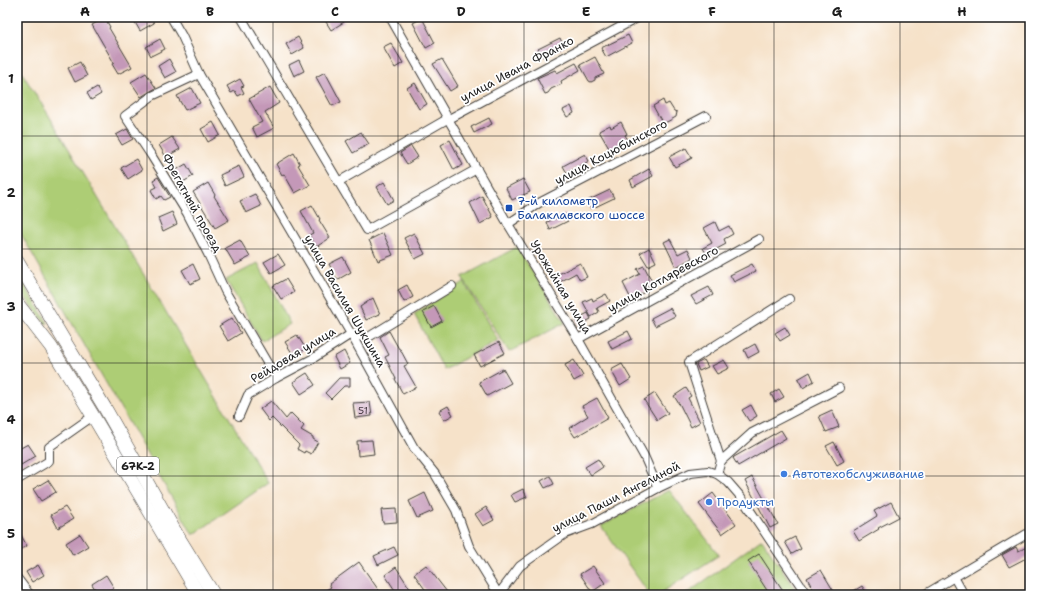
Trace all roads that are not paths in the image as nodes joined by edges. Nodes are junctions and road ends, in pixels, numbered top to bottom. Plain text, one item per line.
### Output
1 (171, 17) edge
2 (241, 17) edge
3 (390, 17) edge
4 (639, 17) edge
5 (199, 74) junction
6 (706, 116) dead end
7 (449, 119) junction
8 (477, 169) junction
9 (338, 182) junction
10 (508, 224) junction
11 (758, 239) dead end
12 (17, 261) edge
13 (452, 286) dead end
14 (789, 299) dead end
15 (17, 302) edge
16 (351, 334) junction
17 (578, 339) junction
18 (276, 378) junction
19 (839, 388) dead end
20 (93, 416) junction
21 (239, 416) dead end
22 (721, 461) junction
23 (718, 474) junction
24 (17, 480) edge
25 (658, 488) junction
26 (1030, 532) edge
27 (954, 577) junction
28 (17, 578) edge
29 (30, 595) edge
30 (199, 595) edge
31 (214, 595) edge
32 (499, 595) edge
33 (806, 595) edge
34 (924, 595) edge
35 (964, 595) edge

1 - 5 street, улица Василия Шукшина
2 - 9 street
3 - 7 street, Урожайная улица
4 - 7 street, улица Ивана Франко
5 - 16 street, улица Василия Шукшина
5 - 18 street, Фрегатный проезд
6 - 10 street, улица Коцюбинского
7 - 8 street, Урожайная улица
7 - 9 street, улица Ивана Франко
8 - 9 street
8 - 10 street, Урожайная улица
10 - 17 street, Урожайная улица
11 - 17 street, улица Котляревского
12 - 31 main road, 67К-2
13 - 16 street, Рейдовая улица
14 - 22 street
15 - 20 main road, 67К-2
16 - 18 street, Рейдовая улица
16 - 32 street, улица Василия Шукшина
17 - 25 street, Урожайная улица
18 - 21 street, Рейдовая улица
19 - 22 street
20 - 24 street
20 - 30 main road, 67К-2
22 - 23 street
23 - 25 street, улица Паши Ангелиной
23 - 33 street
25 - 32 street, улица Паши Ангелиной
26 - 27 street
27 - 34 street
27 - 35 street
28 - 29 street

